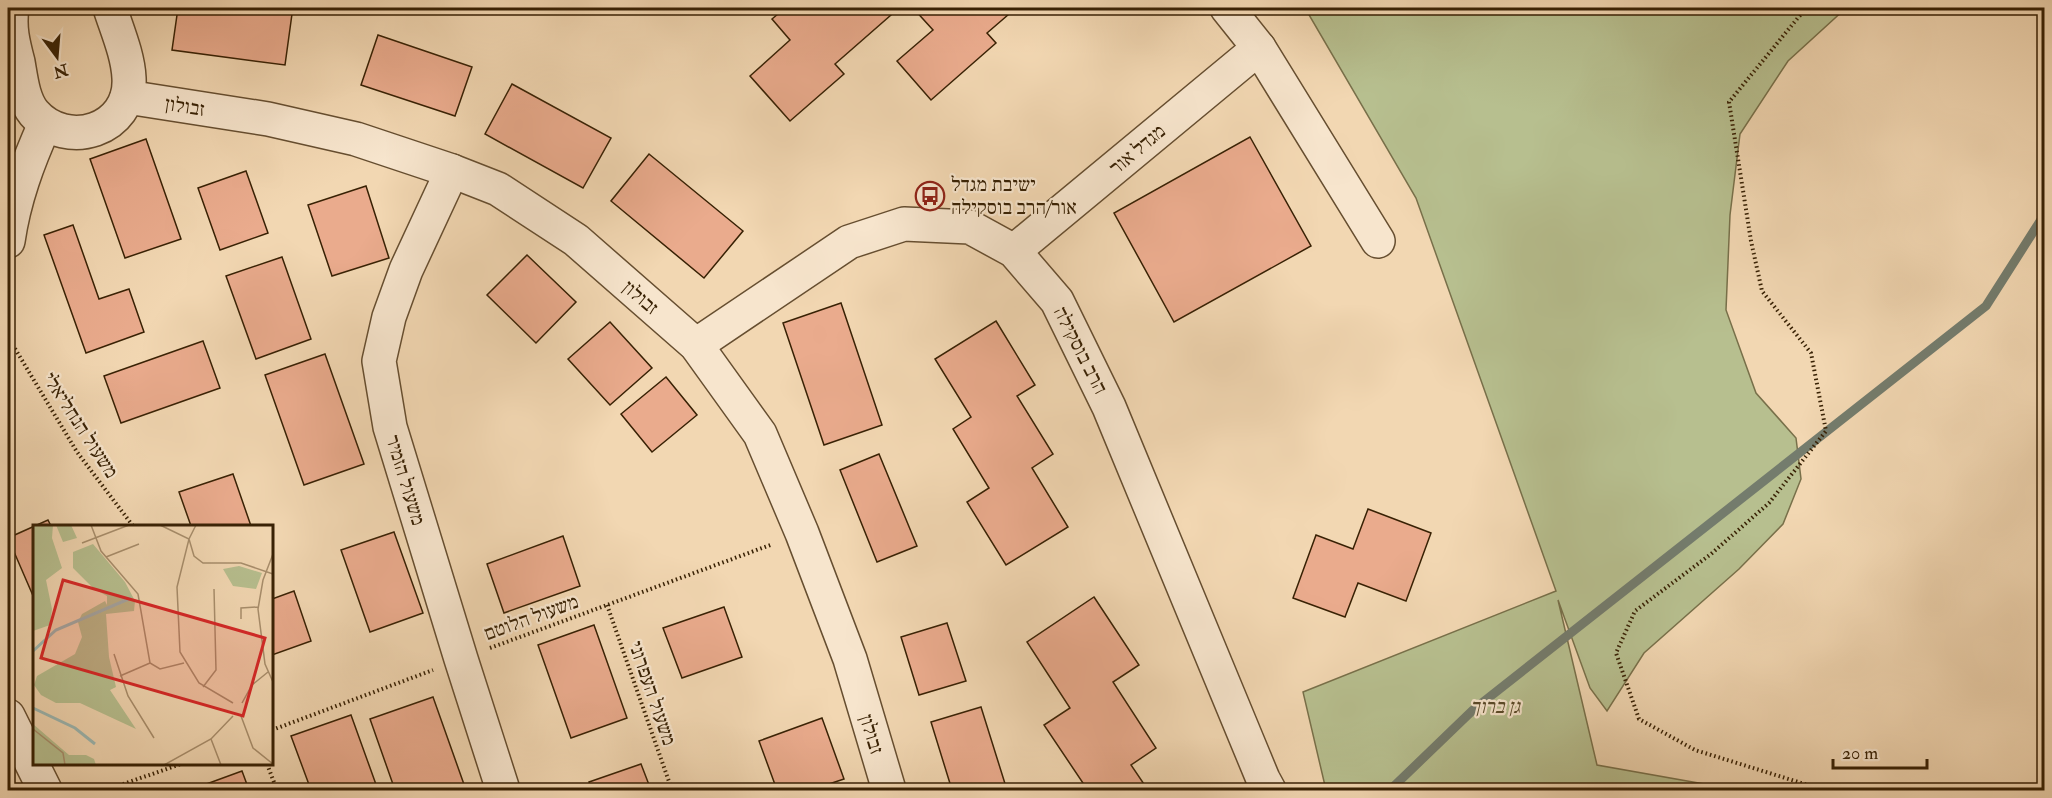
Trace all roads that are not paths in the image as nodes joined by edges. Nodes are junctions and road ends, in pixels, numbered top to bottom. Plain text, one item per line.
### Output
1 (12, 8) edge
2 (110, 8) edge
3 (1227, 8) edge
4 (1260, 48) junction
5 (127, 97) junction
6 (45, 124) junction
7 (452, 171) junction
8 (8, 241) edge
9 (1378, 241) dead end
10 (1014, 251) junction
11 (696, 345) junction
12 (8, 716) edge
13 (45, 790) edge
14 (504, 790) edge
15 (889, 790) edge
16 (1269, 790) edge

1 - 6 street
2 - 5 street
3 - 4 street
4 - 9 street
4 - 10 street, מגדל אור
5 - 6 street
5 - 7 street, זבולון
6 - 8 street
7 - 11 street, זבולון
7 - 14 street, משעול הזמיר
10 - 11 street, הרב בוסקילה
10 - 16 street, הרב בוסקילה
11 - 15 street, זבולון
12 - 13 street

